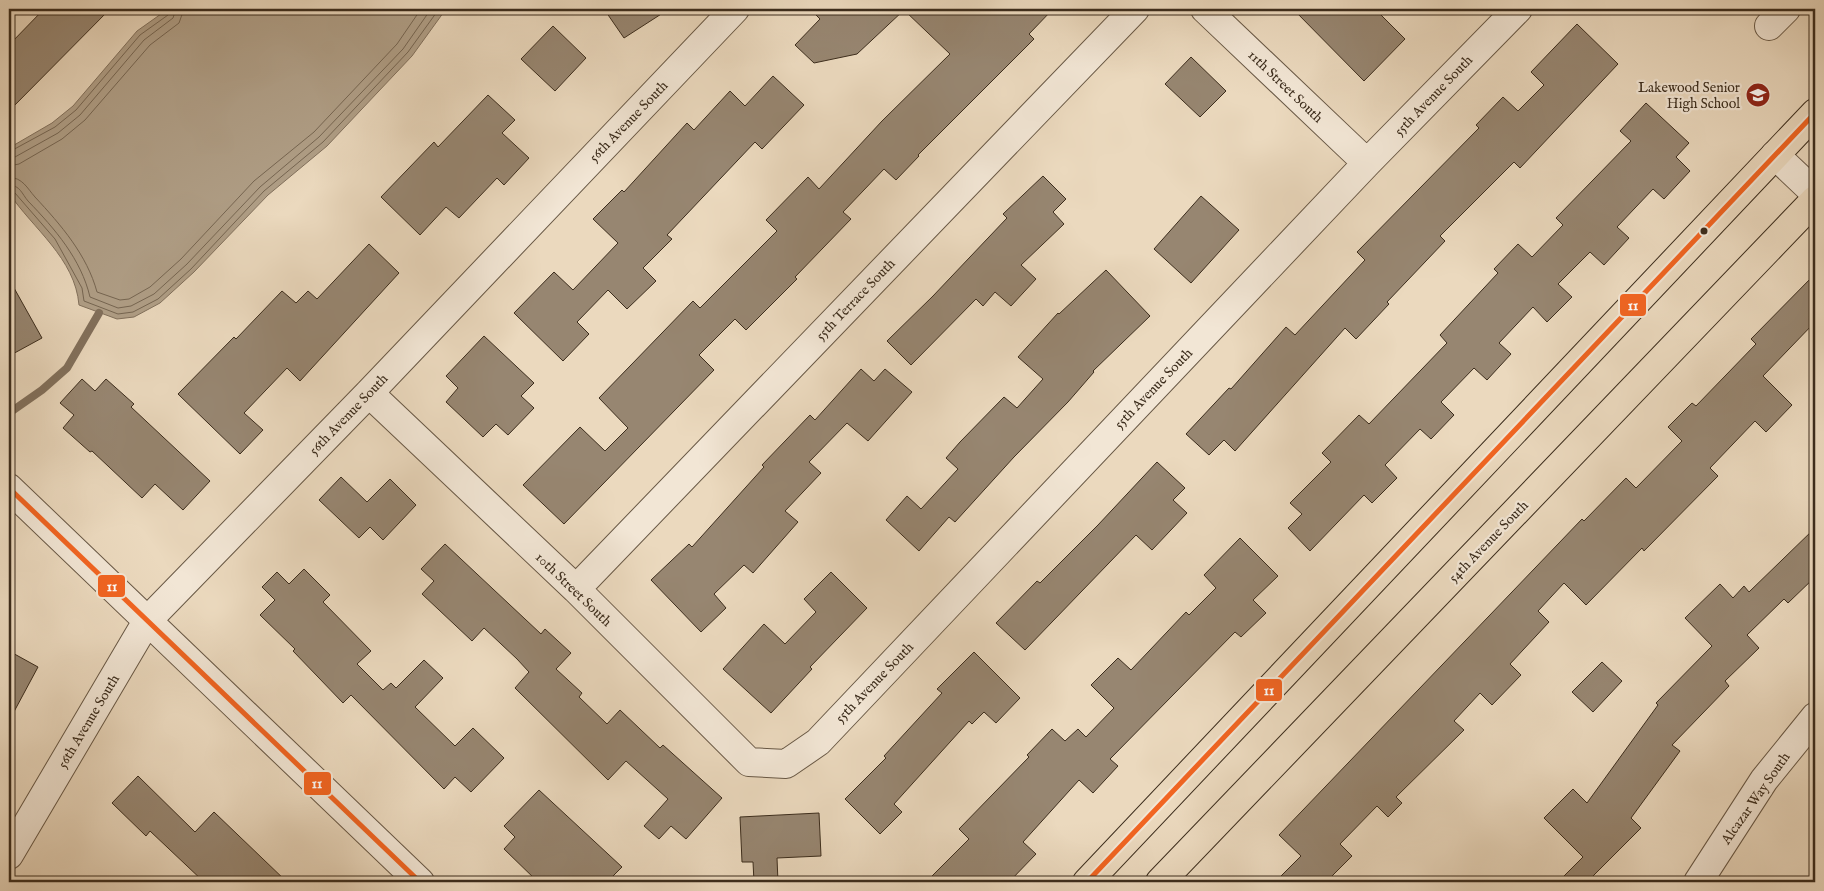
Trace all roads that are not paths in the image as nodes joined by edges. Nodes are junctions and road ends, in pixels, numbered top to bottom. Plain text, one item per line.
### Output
1 (735, 9) edge
2 (1135, 9) edge
3 (1205, 9) edge
4 (1518, 9) edge
5 (1815, 113) edge
6 (1775, 156) junction
7 (1367, 163) junction
8 (1815, 193) edge
9 (1815, 200) edge
10 (369, 393) junction
11 (9, 488) edge
12 (576, 589) junction
13 (147, 621) junction
14 (1815, 717) edge
15 (786, 764) joint
16 (9, 855) edge
17 (420, 882) edge
18 (1087, 882) edge
19 (1160, 882) edge
20 (1698, 882) edge

1 - 10 street, 56th Avenue South
2 - 12 street, 55th Terrace South
3 - 7 street, 11th Street South
4 - 7 street, 55th Avenue South
5 - 6 main road
6 - 8 street
6 - 18 main road
7 - 15 street, 55th Avenue South
9 - 19 main road, 54th Avenue South
10 - 12 street, 10th Street South
10 - 13 street, 56th Avenue South
11 - 13 street
12 - 15 street, 10th Street South
13 - 16 street, 56th Avenue South
13 - 17 street
14 - 20 street, Alcazar Way South

